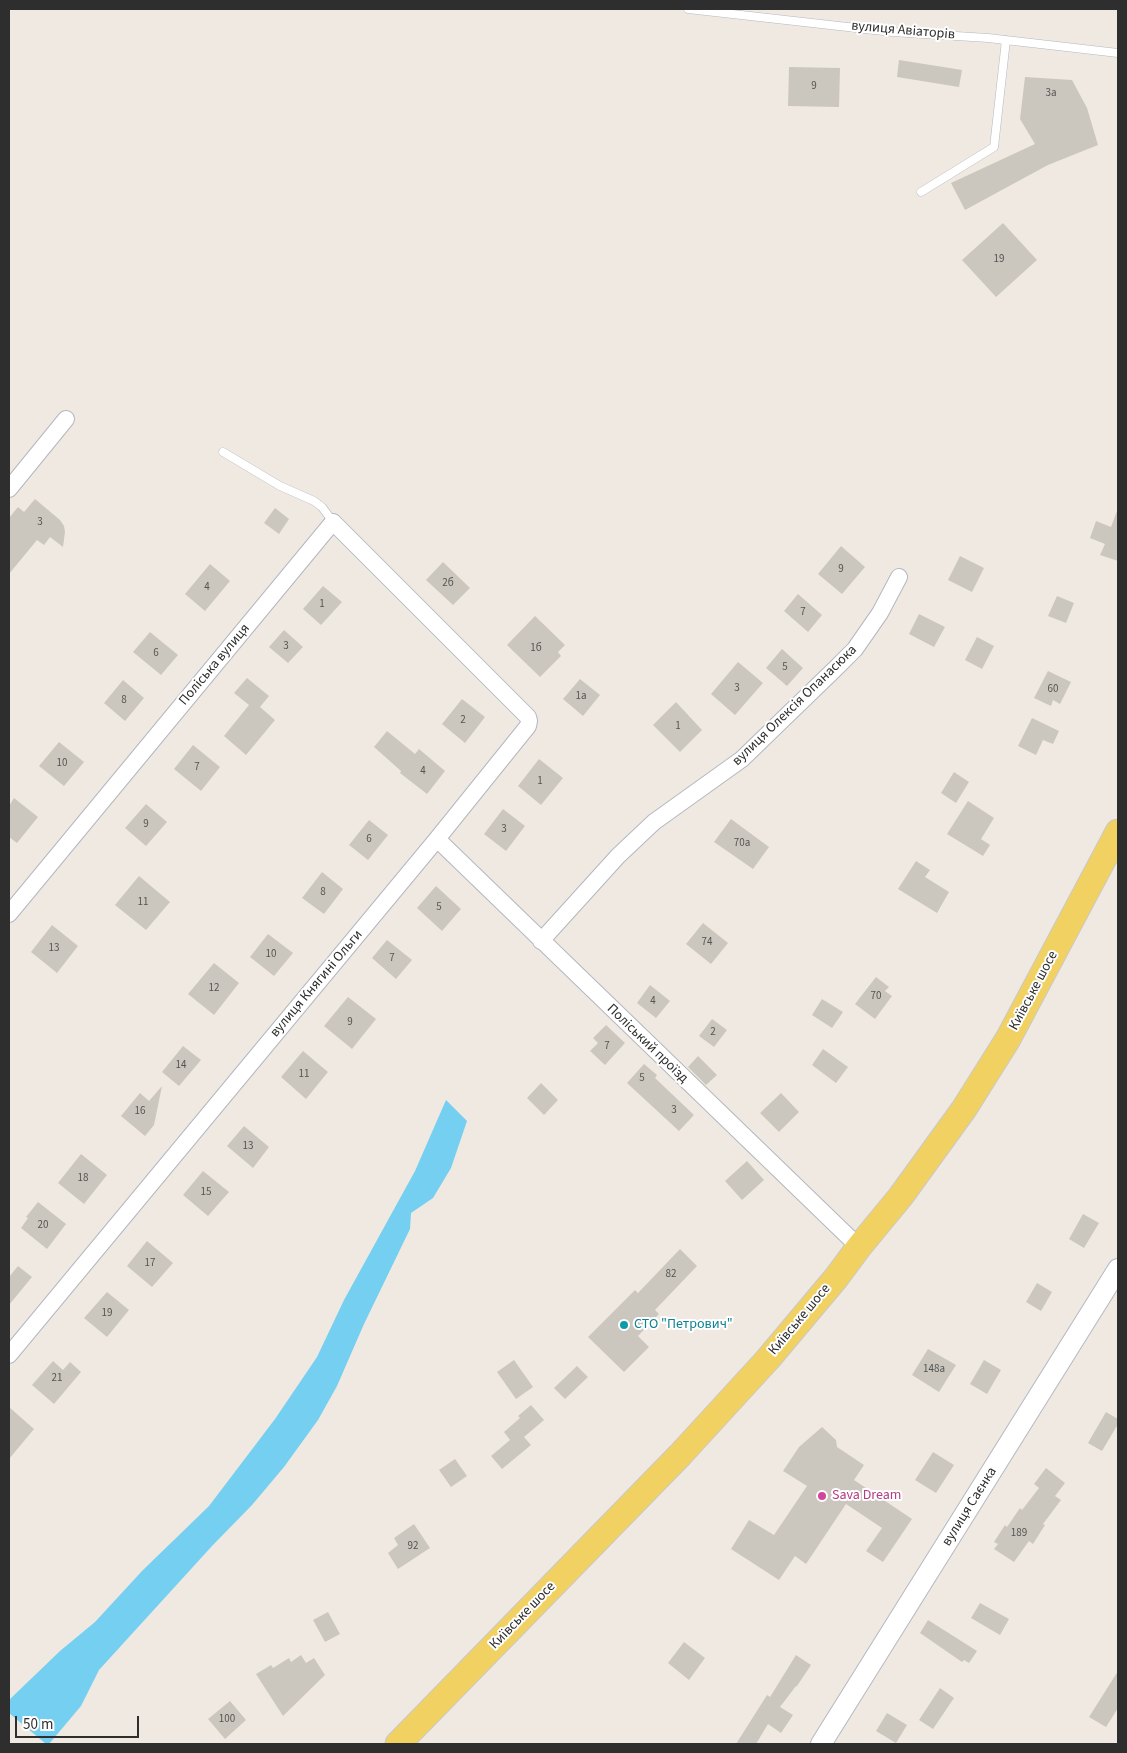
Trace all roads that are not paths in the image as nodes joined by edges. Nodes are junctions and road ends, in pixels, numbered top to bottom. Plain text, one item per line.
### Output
1 (688, 9) edge
2 (1006, 40) junction
3 (1118, 53) edge
4 (921, 192) dead end
5 (66, 419) dead end
6 (223, 452) dead end
7 (9, 489) edge
8 (333, 522) junction
9 (899, 577) dead end
10 (1118, 832) edge
11 (437, 839) junction
12 (9, 914) edge
13 (541, 941) junction
14 (859, 1247) junction
15 (1118, 1269) edge
16 (9, 1355) edge
17 (398, 1744) edge
18 (821, 1744) edge

1 - 2 lane, вулиця Авіаторів
2 - 3 lane, вулиця Авіаторів
2 - 4 lane
5 - 7 street
6 - 8 lane
8 - 11 street, вулиця Княгині Ольги
8 - 12 street, Поліська вулиця
9 - 13 street, вулиця Олексія Опанасюка
10 - 14 main road, Київське шосе
11 - 13 street, Поліський проїзд
11 - 16 street, вулиця Княгині Ольги
13 - 14 street, Поліський проїзд
14 - 17 main road, Київське шосе
15 - 18 street, вулиця Саєнка

